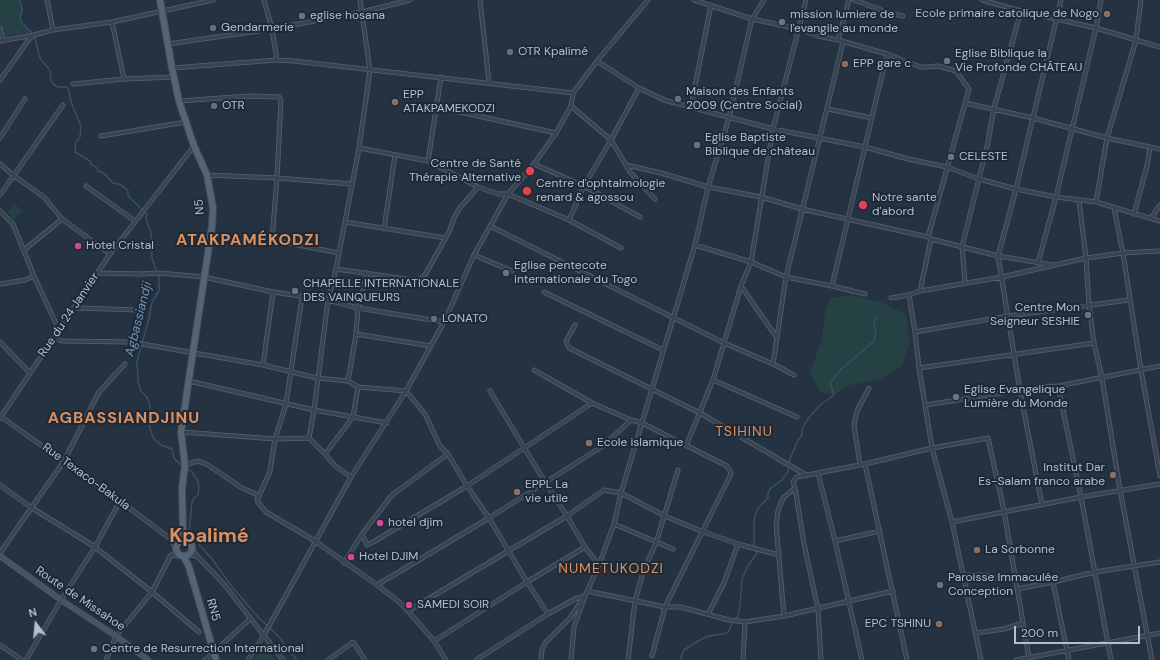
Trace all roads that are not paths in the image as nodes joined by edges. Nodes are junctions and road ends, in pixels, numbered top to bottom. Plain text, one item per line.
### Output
1 (48, 0) edge
2 (160, 0) edge
3 (213, 0) edge
4 (264, 0) edge
5 (360, 0) edge
6 (410, 0) edge
7 (480, 0) edge
8 (648, 0) edge
9 (694, 0) edge
10 (764, 0) edge
11 (806, 0) edge
12 (849, 0) edge
13 (854, 0) edge
14 (982, 0) edge
15 (1062, 0) edge
16 (1101, 0) edge
17 (1141, 0) edge
18 (710, 5) junction
19 (162, 10) junction
20 (1021, 11) junction
21 (362, 12) junction
22 (903, 16) dead end
23 (752, 19) junction
24 (1058, 19) junction
25 (112, 22) junction
26 (0, 28) edge
27 (1096, 28) junction
28 (272, 29) junction
29 (799, 29) junction
30 (53, 30) junction
31 (34, 35) junction
32 (838, 40) junction
33 (1136, 40) junction
34 (1, 41) edge
35 (843, 42) junction
36 (168, 44) junction
37 (1160, 47) edge
38 (888, 54) junction
39 (277, 60) junction
40 (597, 61) junction
41 (172, 68) junction
42 (370, 70) junction
43 (174, 77) junction
44 (442, 77) junction
45 (124, 79) junction
46 (0, 80) edge
47 (489, 83) junction
48 (73, 84) dead end
49 (639, 88) junction
50 (573, 92) junction
51 (25, 99) dead end
52 (180, 101) junction
53 (965, 103) junction
54 (63, 105) dead end
55 (571, 106) junction
56 (691, 106) junction
57 (437, 107) junction
58 (994, 108) junction
59 (828, 109) junction
60 (729, 118) junction
61 (872, 118) junction
62 (1033, 118) junction
63 (186, 122) junction
64 (773, 129) junction
65 (1071, 129) junction
66 (556, 133) junction
67 (100, 136) dead end
68 (0, 138) edge
69 (821, 138) junction
70 (1107, 138) junction
71 (611, 140) junction
72 (194, 146) junction
73 (865, 147) junction
74 (1150, 147) junction
75 (359, 148) junction
76 (1160, 149) edge
77 (395, 155) junction
78 (428, 161) junction
79 (0, 164) edge
80 (534, 164) junction
81 (626, 165) junction
82 (947, 167) junction
83 (207, 175) junction
84 (14, 176) junction
85 (277, 178) junction
86 (979, 179) junction
87 (352, 184) junction
88 (86, 186) dead end
89 (584, 186) junction
90 (478, 187) junction
91 (708, 187) junction
92 (1016, 189) junction
93 (508, 194) junction
94 (0, 195) edge
95 (761, 197) junction
96 (1056, 197) junction
97 (655, 199) dead end
98 (1079, 201) junction
99 (1096, 202) junction
100 (1160, 205) edge
101 (1114, 208) junction
102 (802, 209) junction
103 (0, 211) edge
104 (1134, 214) junction
105 (640, 217) dead end
106 (1151, 218) junction
107 (62, 219) junction
108 (848, 219) junction
109 (569, 220) junction
110 (1160, 220) edge
111 (135, 221) junction
112 (345, 222) junction
113 (490, 226) junction
114 (384, 229) junction
115 (445, 238) junction
116 (929, 238) junction
117 (695, 245) junction
118 (621, 248) dead end
119 (962, 248) junction
120 (24, 250) junction
121 (1160, 251) edge
122 (339, 253) junction
123 (1123, 253) junction
124 (110, 254) junction
125 (474, 255) junction
126 (998, 256) junction
127 (1086, 258) junction
128 (751, 262) junction
129 (1038, 263) junction
130 (1053, 265) junction
131 (336, 268) junction
132 (512, 271) dead end
133 (97, 273) junction
134 (367, 273) junction
135 (34, 276) junction
136 (204, 277) junction
137 (786, 277) junction
138 (1002, 277) junction
139 (965, 282) junction
140 (0, 284) edge
141 (741, 286) junction
142 (832, 286) junction
143 (920, 291) junction
144 (274, 292) junction
145 (544, 292) dead end
146 (865, 294) dead end
147 (909, 295) junction
148 (302, 297) junction
149 (891, 298) dead end
150 (328, 300) junction
151 (1130, 300) junction
152 (1089, 305) junction
153 (75, 307) junction
154 (358, 308) junction
155 (138, 310) dead end
156 (673, 316) junction
157 (1008, 316) junction
158 (444, 322) junction
159 (575, 325) dead end
160 (59, 330) junction
161 (916, 332) junction
162 (356, 334) junction
163 (54, 338) junction
164 (777, 338) junction
165 (0, 342) edge
166 (724, 343) junction
167 (1094, 344) junction
168 (431, 346) junction
169 (663, 350) junction
170 (193, 354) junction
171 (1015, 354) junction
172 (125, 364) dead end
173 (773, 364) junction
174 (263, 365) junction
175 (1160, 366) edge
176 (919, 368) junction
177 (534, 370) dead end
178 (1141, 370) junction
179 (30, 373) junction
180 (290, 373) junction
181 (794, 375) dead end
182 (317, 378) junction
183 (1102, 378) junction
184 (713, 380) junction
185 (189, 381) junction
186 (348, 381) junction
187 (1058, 386) junction
188 (358, 387) junction
189 (869, 388) dead end
190 (653, 390) junction
191 (406, 391) junction
192 (490, 391) dead end
193 (1020, 391) junction
194 (592, 402) junction
195 (286, 404) junction
196 (926, 405) junction
197 (314, 410) junction
198 (700, 414) junction
199 (0, 417) edge
200 (353, 417) junction
201 (797, 417) dead end
202 (631, 420) junction
203 (387, 423) junction
204 (642, 423) junction
205 (181, 432) junction
206 (309, 438) junction
207 (275, 439) junction
208 (686, 446) junction
209 (525, 448) junction
210 (932, 448) junction
211 (325, 454) junction
212 (448, 454) junction
213 (64, 461) junction
214 (865, 464) junction
215 (860, 465) junction
216 (184, 467) junction
217 (678, 470) dead end
218 (818, 473) junction
219 (807, 475) junction
220 (1160, 476) edge
221 (351, 477) junction
222 (545, 482) junction
223 (1160, 484) edge
224 (0, 485) edge
225 (467, 486) junction
226 (795, 488) junction
227 (1120, 490) junction
228 (621, 493) junction
229 (1082, 497) junction
230 (120, 501) junction
231 (257, 501) junction
232 (1042, 505) junction
233 (32, 508) junction
234 (1004, 512) junction
235 (567, 516) junction
236 (665, 516) junction
237 (489, 518) junction
238 (952, 522) junction
239 (614, 524) junction
240 (701, 531) junction
241 (880, 531) junction
242 (183, 532) junction
243 (362, 534) junction
244 (172, 540) junction
245 (181, 540) junction
246 (188, 541) junction
247 (835, 541) junction
248 (314, 542) junction
249 (656, 543) junction
250 (738, 544) junction
251 (95, 547) junction
252 (585, 547) junction
253 (673, 549) dead end
254 (509, 550) junction
255 (174, 552) junction
256 (0, 553) edge
257 (188, 553) junction
258 (779, 555) junction
259 (0, 556) edge
260 (1160, 562) edge
261 (344, 563) junction
262 (599, 565) junction
263 (1135, 566) junction
264 (1095, 572) junction
265 (963, 575) junction
266 (527, 582) junction
267 (1016, 582) junction
268 (1053, 582) junction
269 (377, 585) junction
270 (1017, 589) junction
271 (587, 591) junction
272 (893, 591) junction
273 (152, 592) junction
274 (585, 596) junction
275 (61, 600) junction
276 (636, 601) junction
277 (849, 601) junction
278 (665, 607) junction
279 (818, 608) junction
280 (408, 611) junction
281 (548, 614) junction
282 (708, 614) junction
283 (784, 616) junction
284 (250, 619) junction
285 (746, 622) junction
286 (1023, 623) junction
287 (199, 632) dead end
288 (976, 633) junction
289 (1160, 633) edge
290 (264, 635) junction
291 (116, 636) junction
292 (1147, 636) junction
293 (434, 641) junction
294 (1108, 643) junction
295 (0, 645) edge
296 (1067, 650) junction
297 (213, 651) junction
298 (652, 656) dead end
299 (1028, 658) junction
300 (22, 660) edge
301 (26, 660) edge
302 (106, 660) edge
303 (148, 660) edge
304 (205, 660) edge
305 (216, 660) edge
306 (248, 660) edge
307 (283, 660) edge
308 (328, 660) edge
309 (363, 660) edge
310 (446, 660) edge
311 (476, 660) edge
312 (541, 660) edge
313 (571, 660) edge
314 (628, 660) edge
315 (743, 660) edge
316 (821, 660) edge
317 (862, 660) edge
318 (907, 660) edge
319 (982, 660) edge
320 (1016, 660) edge
321 (1069, 660) edge
322 (1110, 660) edge
323 (1152, 660) edge

1 - 30 street
2 - 19 main road, N5 / N5
3 - 19 street
4 - 28 street
5 - 21 street
6 - 21 street
7 - 47 street
8 - 40 street
9 - 18 street
10 - 23 street
11 - 29 street
12 - 32 street
13 - 22 street
14 - 20 street
15 - 24 street
16 - 27 street
17 - 33 street
18 - 23 street
18 - 56 street
19 - 25 street
19 - 36 main road, N5 / N5
20 - 24 street
20 - 58 street
21 - 28 street
21 - 42 street
23 - 29 street
23 - 60 street
24 - 27 street
24 - 62 street
25 - 30 street
25 - 45 street
26 - 34 street
27 - 33 street
27 - 65 street
28 - 36 street
28 - 39 street
29 - 32 street
29 - 64 street
30 - 31 street
31 - 34 street
31 - 46 street
32 - 35 street
33 - 37 street
33 - 70 street
35 - 38 street
35 - 59 street
36 - 41 main road, N5 / N5
38 - 53 street
38 - 61 street
39 - 41 street
39 - 42 street
40 - 49 street
40 - 50 street
41 - 43 main road, N5 / N5
42 - 44 street
42 - 75 street
43 - 45 street
43 - 52 main road, N5 / N5
44 - 47 street
44 - 57 street
45 - 48 street
47 - 50 street
49 - 56 street
49 - 71 street
50 - 55 street
51 - 68 street
52 - 63 main road, N5 / N5
52 - 85 street
53 - 58 street
53 - 82 street
54 - 84 street
55 - 66 street
55 - 71 street
56 - 60 street
57 - 66 street
57 - 78 street
58 - 62 street
58 - 86 street
59 - 61 street
59 - 69 street
60 - 64 street
60 - 91 street
61 - 73 street
62 - 65 street
62 - 92 street
63 - 67 street
63 - 72 main road, N5 / N5
64 - 69 street
64 - 95 street
65 - 70 street
65 - 96 street
66 - 80 street
69 - 73 street
69 - 102 street
70 - 74 street
70 - 99 street
71 - 81 street
71 - 89 street
72 - 83 main road, N5 / N5
72 - 111 street, Rue du 24 Janvier
73 - 82 street
73 - 108 street
74 - 76 street
74 - 104 street
75 - 77 street
75 - 87 street
77 - 78 street
77 - 114 street
78 - 90 street
79 - 84 street
80 - 89 street
80 - 93 street
81 - 91 street
81 - 97 street
82 - 86 street
82 - 116 street
83 - 85 street
83 - 136 main road, N5 / N5
84 - 94 street
84 - 107 street
85 - 87 street
85 - 122 street
86 - 92 street
86 - 119 street
87 - 112 street
88 - 111 street
89 - 105 street
89 - 109 street
90 - 93 street
90 - 115 street
91 - 95 street
91 - 117 street
92 - 96 street
92 - 126 street
93 - 109 street
93 - 113 street
95 - 102 street
95 - 128 street
96 - 98 street
96 - 129 street
98 - 99 street
98 - 127 street
99 - 101 street
100 - 106 street
101 - 104 street
101 - 123 street
102 - 108 street
102 - 137 street
103 - 120 street
104 - 106 street
106 - 110 street
107 - 120 street
107 - 124 street
108 - 116 street
108 - 142 street
109 - 118 street
111 - 124 street, Rue du 24 Janvier
112 - 114 street
112 - 122 street
113 - 125 street
113 - 156 street
114 - 115 street
115 - 134 street
116 - 119 street
116 - 143 street
117 - 128 street
117 - 156 street
119 - 126 street
119 - 139 street
120 - 135 street
121 - 123 street
122 - 131 street
123 - 127 street
123 - 151 street
124 - 133 street, Rue du 24 Janvier
125 - 132 street
125 - 158 street
126 - 129 street
126 - 138 street
127 - 130 street
127 - 152 street
128 - 137 street
128 - 141 street
129 - 130 street
130 - 138 street
131 - 134 street
131 - 150 street
133 - 136 street
133 - 153 street, Rue du 24 Janvier
134 - 154 street
135 - 140 street
135 - 160 street
136 - 144 street
136 - 170 main road, N5 / N5
137 - 142 street
137 - 164 street
138 - 139 street
138 - 157 street
139 - 143 street
141 - 164 street
141 - 166 street
142 - 146 street
143 - 147 street
144 - 148 street
144 - 174 street
145 - 169 street
147 - 149 street
147 - 161 street
148 - 150 street
148 - 180 street
150 - 154 street
150 - 182 street
151 - 152 street
151 - 178 street
152 - 157 street
152 - 167 street
153 - 155 street
153 - 160 street, Rue du 24 Janvier
154 - 158 street
154 - 162 street
156 - 166 street
156 - 169 street
157 - 161 street
157 - 171 street
158 - 168 street
159 - 190 street
160 - 163 street, Rue du 24 Janvier
161 - 176 street
162 - 168 street
162 - 186 street
163 - 170 street
163 - 179 street, Rue du 24 Janvier
164 - 173 street
165 - 179 street
166 - 173 street
166 - 184 street
167 - 171 street
167 - 183 street
168 - 191 street
169 - 190 street
170 - 174 street
170 - 185 main road, N5 / N5
171 - 176 street
171 - 193 street
172 - 213 street
173 - 181 street
174 - 180 street
175 - 178 street
176 - 196 street
177 - 194 street
178 - 183 street
178 - 220 street
179 - 199 street, Rue du 24 Janvier
180 - 182 street
180 - 195 street
182 - 186 street
182 - 197 street
183 - 187 street
183 - 227 street
184 - 198 street
184 - 201 street
185 - 195 street
185 - 205 main road, N5 / N5
186 - 188 street
187 - 193 street
187 - 229 street
188 - 191 street
188 - 200 street
189 - 215 street
190 - 198 street
190 - 204 street
191 - 203 street
191 - 212 street
192 - 209 street
193 - 196 street
193 - 232 street
194 - 202 street
194 - 209 street
195 - 197 street
195 - 207 street
196 - 210 street
197 - 200 street
197 - 206 street
198 - 208 street
198 - 219 street
199 - 213 street, Rue Texaco-Bakula
200 - 203 street
200 - 211 street
202 - 204 street
202 - 222 street
203 - 221 street
204 - 208 street
204 - 228 street
205 - 207 street
205 - 216 main road, N5 / N5
206 - 207 street
206 - 211 street
207 - 231 street
208 - 240 street
209 - 222 street
209 - 225 street
210 - 214 street
210 - 234 street
210 - 238 street
211 - 221 street
212 - 225 street
212 - 243 street
213 - 230 street, Rue Texaco-Bakula
213 - 233 street
214 - 215 street
214 - 241 street
215 - 218 street
216 - 231 street
216 - 242 main road, RN5 / N5
217 - 236 street
218 - 219 street
218 - 247 street
219 - 226 street
221 - 248 street
222 - 235 street
222 - 237 street
223 - 227 street
224 - 233 street
225 - 237 street
225 - 243 street
226 - 258 street
226 - 279 street
227 - 229 street
227 - 263 street
228 - 235 street
228 - 236 street
228 - 239 street
229 - 232 street
229 - 264 street
230 - 244 street, Rue Texaco-Bakula
230 - 251 street
231 - 248 street
232 - 234 street
233 - 251 street
233 - 256 street
234 - 238 street
234 - 267 street
235 - 252 street
235 - 254 street
236 - 240 street
236 - 249 street
237 - 254 street
237 - 269 street
238 - 265 street
239 - 249 street
239 - 262 street
240 - 250 street
240 - 278 street
241 - 247 street
241 - 272 street
242 - 245 main road, RN5 / N5
242 - 246 main road, RN5 / N5
243 - 261 street
244 - 245 street
244 - 255 street
245 - 246 main road
245 - 255 main road, RN5
246 - 257 main road, RN5
247 - 277 street
248 - 261 street
248 - 290 street
249 - 253 street
249 - 276 street
250 - 258 street
250 - 282 street
251 - 273 street
251 - 275 street
252 - 262 street
252 - 266 street
254 - 266 street
254 - 280 street
255 - 257 main road
255 - 273 street
257 - 284 street
257 - 297 main road, RN5 / RN5
258 - 283 street
259 - 275 main road, Route de Missahoe
260 - 263 street
261 - 269 street
262 - 271 street
263 - 264 street
263 - 292 street
264 - 268 street
264 - 294 street
265 - 267 street
265 - 288 street
266 - 281 street
266 - 293 street
267 - 270 street
268 - 270 street
268 - 296 street
269 - 280 street
270 - 286 street
271 - 274 street
271 - 276 street
272 - 277 street
272 - 318 street
273 - 287 street
273 - 291 street
274 - 281 street
274 - 312 street
274 - 313 street
275 - 291 main road, Route de Missahoe
275 - 301 street
276 - 278 street
276 - 314 street
277 - 279 street
277 - 317 street
278 - 282 street
278 - 298 street
279 - 283 street
279 - 316 street
280 - 293 street
281 - 311 street
282 - 285 street
283 - 285 street
284 - 290 street
284 - 297 street
285 - 315 street
286 - 288 street
286 - 299 street
288 - 319 street
289 - 292 street
290 - 306 street
290 - 307 street
291 - 302 street
291 - 303 main road, Route de Missahoe
292 - 294 street
292 - 323 street
293 - 310 street
294 - 296 street
294 - 322 street
295 - 300 street
296 - 299 street
296 - 321 street
297 - 304 street
297 - 305 main road, RN5 / RN5
299 - 320 street
308 - 309 street

